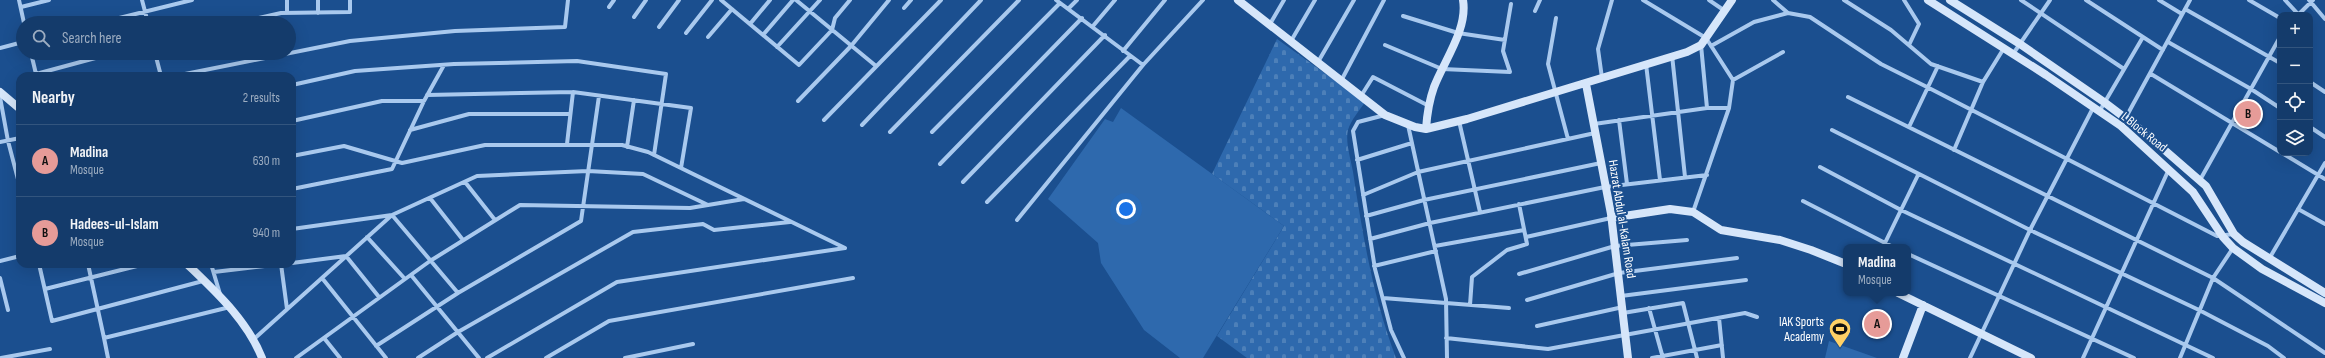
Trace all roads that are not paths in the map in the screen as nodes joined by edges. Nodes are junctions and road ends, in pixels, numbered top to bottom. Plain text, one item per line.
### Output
1 (19, 0) edge
2 (49, 0) edge
3 (142, 0) edge
4 (192, 0) edge
5 (288, 0) edge
6 (318, 0) edge
7 (350, 0) edge
8 (568, 0) edge
9 (614, 0) edge
10 (646, 0) edge
11 (679, 0) edge
12 (712, 0) edge
13 (721, 0) edge
14 (770, 0) edge
15 (793, 0) edge
16 (796, 0) edge
17 (820, 0) edge
18 (850, 0) edge
19 (911, 0) edge
20 (941, 0) edge
21 (982, 0) edge
22 (1019, 0) edge
23 (1077, 0) edge
24 (1115, 0) edge
25 (1165, 0) edge
26 (1203, 0) edge
27 (1238, 0) edge
28 (1284, 0) edge
29 (1315, 0) edge
30 (1354, 0) edge
31 (1384, 0) edge
32 (1463, 0) edge
33 (1540, 0) edge
34 (1612, 0) edge
35 (1643, 0) edge
36 (1710, 0) edge
37 (1732, 0) edge
38 (1773, 0) edge
39 (1844, 0) edge
40 (1904, 0) edge
41 (1928, 0) edge
42 (1950, 0) edge
43 (2021, 0) edge
44 (2050, 0) edge
45 (2086, 0) edge
46 (2160, 0) edge
47 (2190, 0) edge
48 (2249, 0) edge
49 (2285, 0) edge
50 (886, 1) edge
51 (1058, 1) edge
52 (2311, 1) edge
53 (1248, 3) edge
54 (1511, 4) dead end
55 (21, 7) junction
56 (609, 7) dead end
57 (904, 8) dead end
58 (1069, 8) junction
59 (732, 9) junction
60 (2185, 9) junction
61 (145, 11) junction
62 (810, 11) junction
63 (1535, 11) dead end
64 (1725, 11) junction
65 (2295, 12) edge
66 (2301, 12) edge
67 (287, 13) junction
68 (318, 13) junction
69 (1788, 13) junction
70 (2041, 13) junction
71 (2182, 14) junction
72 (23, 16) edge
73 (126, 16) edge
74 (146, 16) edge
75 (272, 16) edge
76 (1403, 16) dead end
77 (2277, 16) edge
78 (634, 17) dead end
79 (1082, 18) junction
80 (1556, 18) dead end
81 (2325, 19) edge
82 (750, 24) junction
83 (1270, 24) junction
84 (1093, 26) junction
85 (659, 27) dead end
86 (832, 30) junction
87 (686, 33) dead end
88 (1458, 33) junction
89 (763, 35) junction
90 (1104, 35) junction
91 (708, 37) dead end
92 (2143, 37) junction
93 (1505, 40) junction
94 (1291, 41) junction
95 (2277, 41) edge
96 (1703, 42) junction
97 (2168, 42) junction
98 (16, 44) edge
99 (2020, 44) junction
100 (1385, 45) dead end
101 (1909, 45) junction
102 (851, 46) junction
103 (1711, 46) junction
104 (777, 47) junction
105 (0, 48) edge
106 (2004, 48) junction
107 (2163, 50) junction
108 (1123, 51) junction
109 (296, 52) edge
110 (1783, 52) dead end
111 (2013, 54) junction
112 (1672, 55) junction
113 (1130, 56) junction
114 (2269, 56) junction
115 (33, 60) edge
116 (88, 60) edge
117 (157, 60) edge
118 (255, 60) edge
119 (2277, 61) edge
120 (1318, 62) junction
121 (1646, 63) junction
122 (444, 65) junction
123 (1142, 65) junction
124 (876, 66) junction
125 (1938, 66) junction
126 (2124, 69) junction
127 (1442, 70) junction
128 (36, 72) edge
129 (43, 72) edge
130 (160, 72) edge
131 (195, 72) edge
132 (2150, 74) junction
133 (1602, 78) junction
134 (1733, 80) junction
135 (1341, 81) junction
136 (1983, 82) junction
137 (296, 84) edge
138 (1586, 84) junction
139 (2313, 84) edge
140 (1928, 88) junction
141 (2251, 89) junction
142 (0, 92) edge
143 (573, 92) junction
144 (2325, 92) edge
145 (1555, 93) junction
146 (427, 95) junction
147 (599, 96) junction
148 (1361, 96) junction
149 (0, 97) edge
150 (1848, 97) dead end
151 (634, 100) junction
152 (424, 101) junction
153 (798, 101) dead end
154 (2104, 102) junction
155 (662, 104) junction
156 (16, 106) edge
157 (1429, 106) junction
158 (2277, 106) edge
159 (1707, 108) junction
160 (1729, 108) junction
161 (1972, 110) junction
162 (2096, 110) junction
163 (1679, 112) junction
164 (570, 114) junction
165 (1385, 115) junction
166 (1652, 116) junction
167 (2125, 117) junction
168 (296, 120) edge
169 (824, 120) dead end
170 (1619, 120) junction
171 (1459, 121) junction
172 (2232, 123) junction
173 (1593, 124) junction
174 (862, 125) dead end
175 (1408, 125) junction
176 (2121, 126) junction
177 (1909, 128) junction
178 (1426, 129) junction
179 (2313, 129) edge
180 (410, 130) junction
181 (1832, 130) dead end
182 (890, 132) dead end
183 (932, 132) dead end
184 (1595, 133) junction
185 (2325, 137) edge
186 (16, 139) edge
187 (1568, 139) junction
188 (8, 141) junction
189 (0, 142) edge
190 (1412, 143) junction
191 (567, 144) junction
192 (592, 144) junction
193 (627, 147) junction
194 (1954, 150) junction
195 (2277, 150) edge
196 (296, 155) edge
197 (654, 155) junction
198 (2287, 156) edge
199 (2067, 159) junction
200 (1357, 160) junction
201 (1468, 160) junction
202 (396, 161) junction
203 (1601, 162) junction
204 (2325, 162) edge
205 (940, 164) dead end
206 (1820, 167) dead end
207 (681, 168) junction
208 (2169, 168) junction
209 (16, 170) edge
210 (588, 171) junction
211 (1418, 172) junction
212 (1707, 175) junction
213 (1918, 175) junction
214 (2318, 175) junction
215 (1685, 177) junction
216 (2325, 179) edge
217 (1660, 180) junction
218 (2200, 180) junction
219 (465, 182) junction
220 (963, 182) dead end
221 (1627, 184) junction
222 (1606, 187) junction
223 (296, 188) edge
224 (1475, 191) junction
225 (1362, 195) junction
226 (2048, 196) junction
227 (430, 198) junction
228 (745, 199) junction
229 (1424, 200) junction
230 (1803, 201) dead end
231 (987, 202) dead end
232 (2154, 203) junction
233 (1519, 204) junction
234 (583, 205) junction
235 (708, 205) junction
236 (2298, 208) junction
237 (1901, 210) junction
238 (1480, 212) junction
239 (1693, 212) junction
240 (392, 215) junction
241 (1366, 216) junction
242 (1611, 218) junction
243 (495, 220) junction
244 (1017, 220) dead end
245 (791, 222) junction
246 (1430, 223) junction
247 (2325, 224) edge
248 (296, 229) edge
249 (1524, 230) junction
250 (2030, 230) junction
251 (2234, 234) junction
252 (2223, 236) junction
253 (367, 237) junction
254 (1526, 237) junction
255 (1370, 239) junction
256 (463, 240) junction
257 (1687, 240) dead end
258 (2137, 240) junction
259 (1882, 244) edge
260 (1884, 244) edge
261 (1615, 246) junction
262 (2233, 248) junction
263 (1435, 249) junction
264 (1911, 255) edge
265 (346, 256) junction
266 (16, 257) edge
267 (1737, 258) dead end
268 (2269, 260) junction
269 (0, 261) edge
270 (430, 261) junction
271 (296, 262) edge
272 (1843, 263) edge
273 (2015, 264) junction
274 (1374, 266) junction
275 (40, 268) edge
276 (89, 268) edge
277 (128, 268) edge
278 (191, 268) edge
279 (212, 268) edge
280 (248, 268) edge
281 (282, 268) edge
282 (214, 272) junction
283 (1619, 273) junction
284 (2122, 273) junction
285 (1519, 274) dead end
286 (411, 275) junction
287 (90, 277) junction
288 (0, 278) edge
289 (322, 278) junction
290 (853, 278) dead end
291 (2213, 278) junction
292 (405, 279) junction
293 (1746, 280) dead end
294 (204, 281) junction
295 (45, 289) junction
296 (458, 293) junction
297 (2325, 293) edge
298 (220, 296) junction
299 (1621, 296) junction
300 (1904, 296) edge
301 (1999, 296) junction
302 (379, 297) junction
303 (1382, 298) junction
304 (1527, 300) dead end
305 (1446, 303) junction
306 (2325, 304) edge
307 (1470, 305) junction
308 (1922, 305) junction
309 (230, 307) junction
310 (437, 307) junction
311 (2106, 307) junction
312 (99, 308) junction
313 (1509, 308) dead end
314 (1649, 308) junction
315 (287, 309) junction
316 (8, 310) dead end
317 (1623, 310) junction
318 (2199, 310) junction
319 (353, 316) junction
320 (1758, 317) dead end
321 (1719, 318) junction
322 (1687, 324) junction
323 (1537, 326) dead end
324 (1655, 330) junction
325 (458, 332) junction
326 (1981, 334) junction
327 (1626, 335) junction
328 (104, 338) junction
329 (324, 338) junction
330 (1446, 338) junction
331 (254, 339) junction
332 (2092, 339) junction
333 (693, 344) dead end
334 (1722, 345) junction
335 (2185, 345) junction
336 (376, 346) junction
337 (50, 349) dead end
338 (1694, 350) junction
339 (0, 353) edge
340 (2325, 353) edge
341 (1663, 357) edge
342 (1, 358) edge
343 (108, 358) edge
344 (262, 358) edge
345 (296, 358) edge
346 (340, 358) edge
347 (386, 358) edge
348 (418, 358) edge
349 (479, 358) edge
350 (487, 358) edge
351 (546, 358) edge
352 (625, 358) edge
353 (1404, 358) edge
354 (1447, 358) edge
355 (1628, 358) edge
356 (1652, 358) edge
357 (1697, 358) edge
358 (1723, 358) edge
359 (1903, 358) edge
360 (1970, 358) edge
361 (2031, 358) edge
362 (2083, 358) edge
363 (2134, 358) edge
364 (2180, 358) edge
365 (2213, 358) edge
366 (2284, 358) edge

1 - 55 street
2 - 55 street
3 - 61 street
4 - 61 street
5 - 67 street
6 - 68 street
7 - 68 street
8 - 109 street
9 - 56 street
10 - 78 street
11 - 85 street
12 - 87 street
13 - 59 street
14 - 82 street
15 - 89 street
16 - 62 street
17 - 62 street
18 - 86 street
19 - 57 street
20 - 124 street
21 - 174 street
22 - 182 street
23 - 58 street
24 - 84 street
25 - 108 street
26 - 123 street
27 - 53 street
28 - 83 street
29 - 94 street
30 - 120 street
31 - 135 street
32 - 88 street
33 - 63 street
34 - 133 street
35 - 96 street
36 - 64 street
37 - 64 street
38 - 69 street
39 - 101 street
40 - 101 street
41 - 106 street, L Block Road
42 - 99 street, L Block Road
43 - 70 street
44 - 70 street
45 - 92 street
46 - 71 street
47 - 60 street
48 - 77 street
49 - 65 street
50 - 102 street
51 - 58 street
51 - 183 street
52 - 66 street
52 - 81 street
53 - 83 street
54 - 93 street
55 - 72 street
58 - 79 street
59 - 82 street
59 - 91 street
60 - 71 street
60 - 114 street
61 - 73 street
61 - 74 street
62 - 86 street
62 - 104 street
64 - 96 street
67 - 68 street
67 - 75 street
69 - 103 street
69 - 140 street
70 - 99 street
70 - 126 street
71 - 97 street
76 - 88 street
79 - 84 street
79 - 205 street
80 - 145 street
82 - 89 street
83 - 94 street
84 - 90 street
86 - 102 street
86 - 104 street
88 - 93 street
88 - 127 street
89 - 104 street
90 - 108 street
90 - 220 street
92 - 107 street
92 - 126 street
93 - 127 street
94 - 120 street
95 - 114 street
96 - 103 street
96 - 112 street
96 - 159 street
97 - 107 street
97 - 141 street
98 - 105 street
99 - 111 street
99 - 154 street, L Block Road
100 - 127 street
101 - 125 street
102 - 124 street
102 - 153 street
103 - 134 street
106 - 111 street, L Block Road
106 - 136 street
107 - 132 street
108 - 113 street
110 - 134 street
111 - 162 street, L Block Road
112 - 121 street
112 - 163 street
113 - 123 street
113 - 231 street
114 - 119 street
114 - 141 street
115 - 128 street
116 - 129 street
117 - 130 street
118 - 131 street
120 - 135 street
121 - 133 street
121 - 166 street
122 - 137 street
122 - 146 street
122 - 155 street
123 - 244 street
124 - 169 street
125 - 136 street
125 - 140 street
126 - 154 street
127 - 157 street
132 - 167 street
132 - 172 street
133 - 138 street
134 - 160 street
135 - 148 street
136 - 161 street
138 - 145 street
138 - 173 street, Hazrat Abdul al-Kalam Road
139 - 144 street
140 - 161 street
140 - 177 street
141 - 158 street
141 - 172 street
142 - 156 street
143 - 146 street
143 - 147 street
143 - 164 street
145 - 171 street
145 - 187 street
146 - 152 street
147 - 151 street
147 - 192 street
148 - 157 street
148 - 165 street
149 - 188 street
150 - 177 street
151 - 155 street
151 - 193 street
152 - 168 street
152 - 180 street
154 - 162 street
154 - 167 street, L Block Road
155 - 197 street
155 - 207 street
157 - 178 street
159 - 160 street
159 - 163 street
160 - 212 street
161 - 194 street
161 - 199 street
162 - 176 street, L Block Road
162 - 199 street
163 - 166 street
163 - 215 street
164 - 180 street
164 - 191 street
165 - 175 street
165 - 200 street
166 - 170 street
166 - 217 street
167 - 176 street
167 - 218 street, L Block Road
170 - 173 street
170 - 221 street
171 - 178 street
171 - 201 street
172 - 195 street
172 - 218 street
173 - 184 street, Hazrat Abdul al-Kalam Road
175 - 178 street
175 - 190 street
176 - 208 street, L Block Road
177 - 194 street
179 - 185 street
180 - 202 street
181 - 213 street
184 - 187 street
184 - 203 street, Hazrat Abdul al-Kalam Road
186 - 188 street
187 - 201 street
188 - 189 street
188 - 209 street
190 - 200 street
190 - 211 street
191 - 192 street
191 - 202 street
192 - 193 street
192 - 210 street
193 - 197 street
194 - 226 street
196 - 202 street
197 - 207 street
198 - 214 street
199 - 226 street
199 - 232 street
200 - 225 street
201 - 211 street
201 - 224 street
202 - 223 street
203 - 222 street, Hazrat Abdul al-Kalam Road
203 - 224 street
204 - 214 street
206 - 237 street
207 - 228 street
208 - 232 street
208 - 252 street, L Block Road
210 - 219 street
210 - 234 street
210 - 235 street
211 - 225 street
211 - 229 street
212 - 215 street
212 - 239 street
213 - 237 street
213 - 250 street
214 - 216 street
214 - 236 street
215 - 217 street
217 - 221 street
218 - 251 street, L Block Road
219 - 227 street
219 - 243 street
221 - 222 street
222 - 233 street
222 - 242 street, Hazrat Abdul al-Kalam Road
224 - 229 street
224 - 238 street
225 - 241 street
226 - 250 street
226 - 258 street
227 - 240 street
227 - 256 street
228 - 235 street
228 - 245 street
229 - 241 street
229 - 246 street
230 - 259 street
232 - 252 street
232 - 258 street
233 - 238 street
233 - 249 street
234 - 235 street
234 - 243 street
234 - 296 street
236 - 247 street
236 - 268 street
237 - 260 street
237 - 273 street
238 - 246 street
239 - 242 street
239 - 272 street
240 - 248 street
240 - 253 street
240 - 270 street
241 - 255 street
242 - 254 street
242 - 261 street, Hazrat Abdul al-Kalam Road
243 - 256 street
245 - 325 street
245 - 350 street
246 - 255 street
246 - 263 street
249 - 254 street
249 - 263 street
250 - 273 street
250 - 284 street
251 - 252 street
251 - 268 street, L Block Road
252 - 262 street, L Block Road
253 - 265 street
253 - 292 street
254 - 307 street
255 - 274 street
256 - 270 street
257 - 261 street
258 - 284 street
258 - 291 street
261 - 283 street, Hazrat Abdul al-Kalam Road
261 - 285 street
262 - 291 street
262 - 306 street, L Block Road
263 - 274 street
263 - 305 street
264 - 301 street
265 - 271 street
265 - 289 street
265 - 302 street
266 - 269 street
267 - 283 street
268 - 297 street, L Block Road
270 - 286 street
270 - 296 street
273 - 301 street
273 - 311 street
274 - 303 street
275 - 295 street
276 - 287 street
277 - 287 street
278 - 294 street
279 - 282 street
280 - 282 street
281 - 315 street
282 - 298 street
283 - 299 street, Hazrat Abdul al-Kalam Road
283 - 304 street
284 - 311 street
284 - 318 street
286 - 292 street
286 - 310 street
287 - 295 street
287 - 312 street
288 - 316 street
289 - 315 street
289 - 319 street
290 - 351 street
291 - 318 street
291 - 340 street
292 - 302 street
293 - 299 street
294 - 298 street
294 - 312 street
295 - 312 street
296 - 310 street
298 - 309 street
299 - 317 street, Hazrat Abdul al-Kalam Road
300 - 308 street
301 - 326 street
301 - 332 street
302 - 319 street
303 - 305 street
303 - 353 street
305 - 307 street
305 - 330 street
307 - 313 street
308 - 326 street
308 - 359 street
309 - 328 street
309 - 331 street
310 - 325 street
310 - 336 street
311 - 332 street
311 - 335 street
312 - 328 street
314 - 317 street
314 - 322 street
314 - 324 street
315 - 331 street
317 - 323 street
317 - 327 street, Hazrat Abdul al-Kalam Road
318 - 335 street
318 - 366 street
319 - 329 street
319 - 336 street
320 - 321 street
321 - 322 street
321 - 334 street
322 - 324 street
322 - 338 street
324 - 327 street
324 - 341 street
325 - 348 street
325 - 349 street
326 - 360 street
326 - 361 street
327 - 330 street
327 - 355 street, Hazrat Abdul al-Kalam Road
328 - 343 street
329 - 345 street
329 - 346 street
330 - 354 street
331 - 344 street
332 - 362 street
332 - 363 street
333 - 352 street
334 - 338 street
334 - 358 street
335 - 364 street
335 - 365 street
336 - 347 street
337 - 342 street
338 - 341 street
338 - 357 street
339 - 342 street
341 - 356 street

